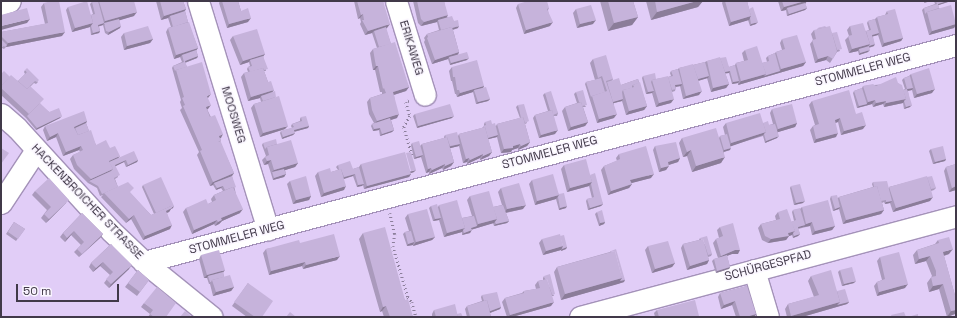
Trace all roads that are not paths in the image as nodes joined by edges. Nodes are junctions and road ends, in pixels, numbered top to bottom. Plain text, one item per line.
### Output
1 (10, 1) edge
2 (198, 1) edge
3 (396, 1) edge
4 (1, 4) edge
5 (956, 45) edge
6 (425, 95) road end
7 (1, 114) edge
8 (36, 150) junction
9 (1, 203) edge
10 (956, 216) edge
11 (268, 230) junction
12 (144, 262) junction
13 (754, 270) junction
14 (212, 317) edge
15 (580, 317) edge
16 (768, 317) edge

1 - 4 street
2 - 11 street, MOOSWEG
3 - 6 street, ERIKAWEG
5 - 11 street, STOMMELER WEG
7 - 8 street, HACKENBROICHER STRASSE
8 - 9 street
8 - 12 street, HACKENBROICHER STRASSE
10 - 13 street, SCHÜRGESPFAD
11 - 12 street, STOMMELER WEG
12 - 14 street, HACKENBROICHER STRASSE
13 - 15 street, SCHÜRGESPFAD
13 - 16 street

